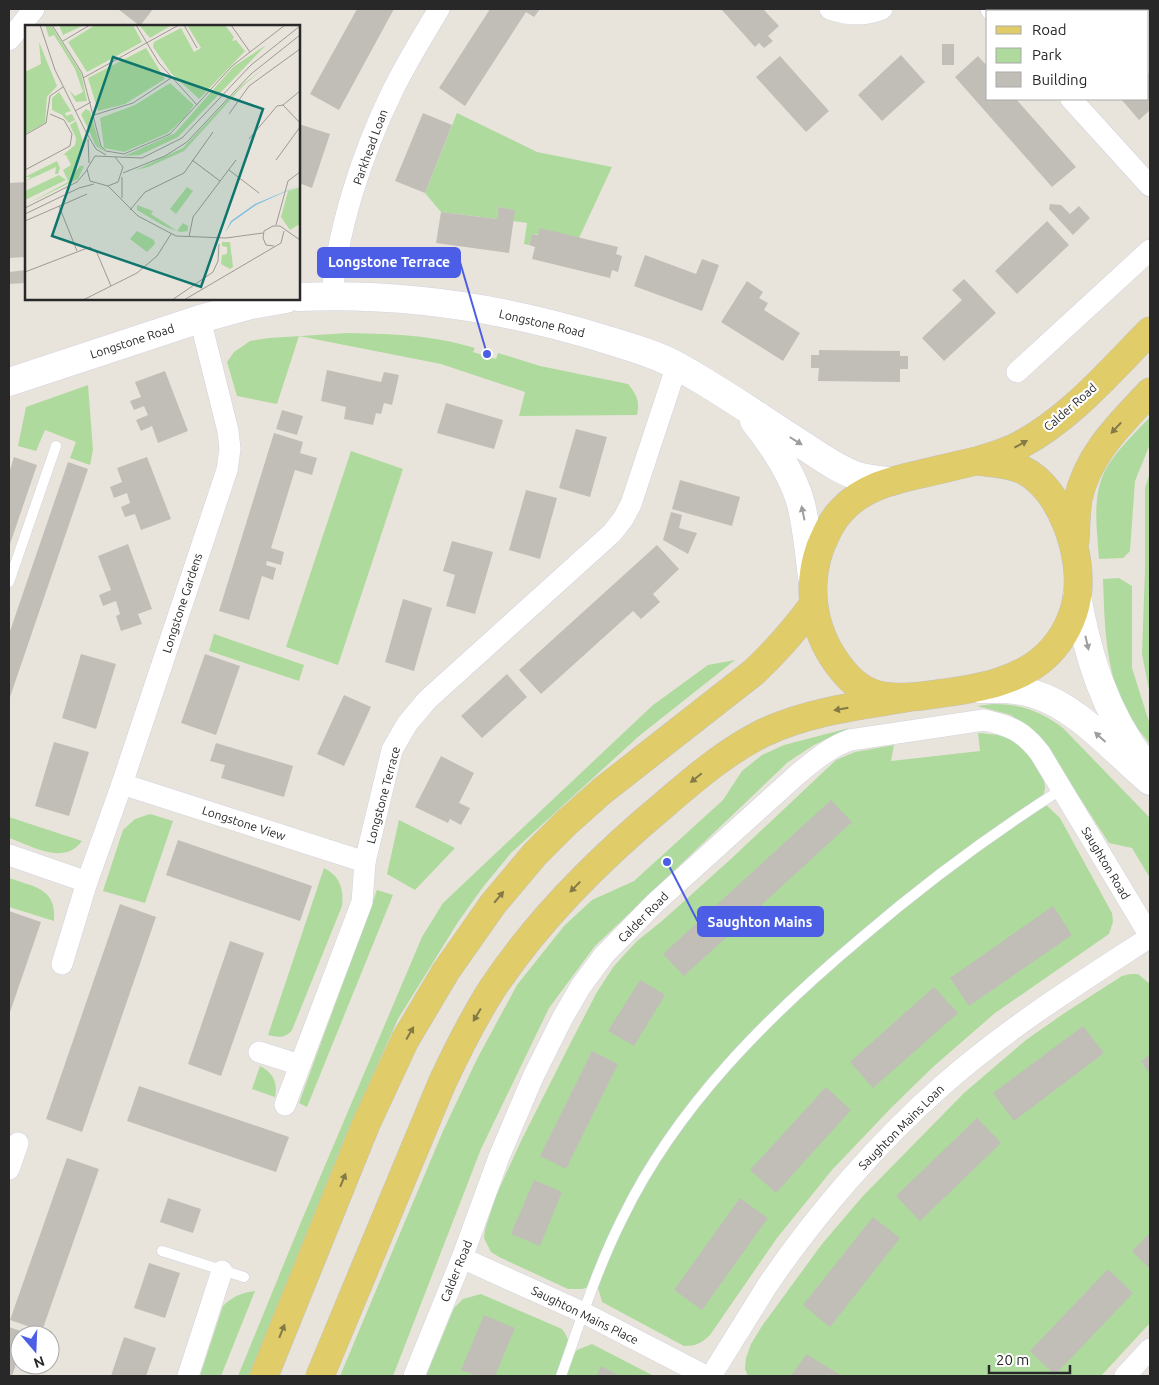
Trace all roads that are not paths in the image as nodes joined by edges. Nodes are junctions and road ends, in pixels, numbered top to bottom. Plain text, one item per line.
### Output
1 (34, 9) edge
2 (439, 9) edge
3 (830, 9) edge
4 (882, 9) edge
5 (9, 40) edge
6 (1073, 100) edge
7 (1150, 186) edge
8 (1150, 250) edge
9 (332, 295) junction
10 (300, 297) edge
11 (281, 300) edge
12 (200, 319) junction
13 (1150, 331) edge
14 (677, 365) junction
15 (1017, 372) dead end
16 (9, 382) edge
17 (1150, 392) edge
18 (740, 405) junction
19 (56, 446) dead end
20 (976, 462) junction
21 (886, 481) junction
22 (1074, 550) junction
23 (9, 582) edge
24 (813, 592) junction
25 (1077, 596) junction
26 (975, 689) junction
27 (906, 698) junction
28 (1150, 772) edge
29 (1150, 781) edge
30 (122, 784) junction
31 (1062, 789) junction
32 (9, 855) edge
33 (365, 862) junction
34 (87, 882) junction
35 (1150, 936) edge
36 (62, 964) dead end
37 (259, 1052) dead end
38 (300, 1065) junction
39 (285, 1105) dead end
40 (14, 1142) edge
41 (9, 1169) edge
42 (162, 1251) dead end
43 (462, 1258) junction
44 (222, 1271) junction
45 (244, 1278) dead end
46 (584, 1312) junction
47 (1150, 1349) edge
48 (188, 1376) edge
49 (264, 1376) edge
50 (320, 1376) edge
51 (414, 1376) edge
52 (561, 1376) edge
53 (706, 1376) edge
54 (711, 1376) edge
55 (1125, 1376) edge

1 - 5 street
2 - 9 street, Parkhead Loan
3 - 4 street
6 - 7 street
8 - 15 street
9 - 10 street, Longstone Road
9 - 14 street, Longstone Road
11 - 12 street, Longstone Road
12 - 16 street, Longstone Road
12 - 30 street, Longstone Gardens
20 -> 13 main road, Calder Road
14 - 18 street, Longstone Road
14 - 33 street, Longstone Terrace
17 -> 22 main road
18 -> 21 street, Longstone Road
24 -> 18 street, Longstone Road
19 - 23 lane
20 - 21 main road
20 - 22 main road
21 - 24 main road
22 - 25 main road
24 - 27 main road
49 -> 24 main road
25 - 26 main road
25 -> 28 street
26 - 27 main road
29 -> 26 street
27 -> 50 main road
30 - 33 street, Longstone View
30 - 34 street, Longstone Gardens
31 - 35 street, Saughton Road
31 - 43 street, Calder Road
31 - 46 lane
32 - 34 street
33 - 38 street, Longstone Terrace
34 - 36 street, Longstone Gardens
35 - 54 street, Saughton Mains Loan
37 - 38 street
38 - 39 street, Longstone Terrace
40 - 41 street
42 - 44 lane
43 - 46 street, Saughton Mains Place
43 - 51 street, Calder Road
44 - 45 lane
44 - 48 street
46 - 52 lane
46 - 53 street, Saughton Mains Place
47 - 55 street

